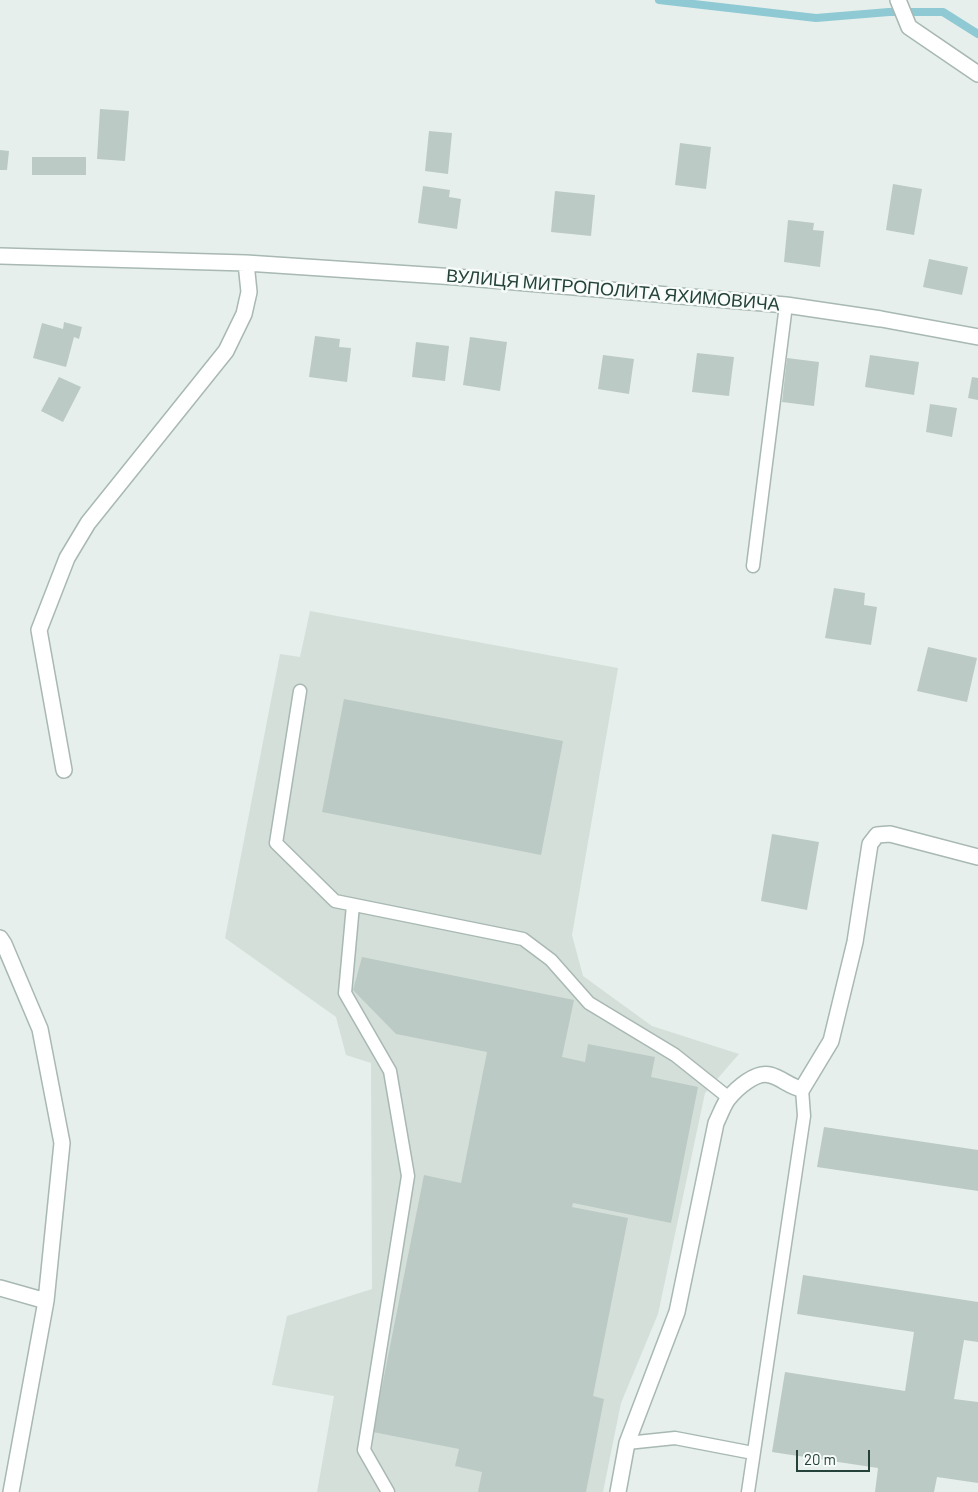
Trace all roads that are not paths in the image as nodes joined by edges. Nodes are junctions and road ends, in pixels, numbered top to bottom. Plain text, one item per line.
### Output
1 (898, 0) edge
2 (978, 74) edge
3 (0, 256) edge
4 (246, 263) junction
5 (786, 305) junction
6 (978, 337) edge
7 (753, 566) dead end
8 (300, 691) dead end
9 (64, 770) dead end
10 (978, 857) edge
11 (353, 905) junction
12 (0, 938) edge
13 (802, 1089) junction
14 (729, 1098) junction
15 (0, 1288) edge
16 (46, 1301) junction
17 (627, 1443) junction
18 (752, 1453) junction
19 (11, 1492) edge
20 (388, 1492) edge
21 (618, 1492) edge
22 (748, 1492) edge

1 - 2 street
3 - 4 street, ВУЛИЦЯ МИТРОПОЛИТА ЯХИМОВИЧА
4 - 5 street, ВУЛИЦЯ МИТРОПОЛИТА ЯХИМОВИЧА
4 - 9 street
5 - 6 street, ВУЛИЦЯ МИТРОПОЛИТА ЯХИМОВИЧА
5 - 7 lane
8 - 11 lane
10 - 13 street
11 - 14 lane
11 - 20 lane
12 - 16 street
13 - 14 street
13 - 18 lane
14 - 17 street
15 - 16 street
16 - 19 street
17 - 18 lane
17 - 21 street
18 - 22 lane

